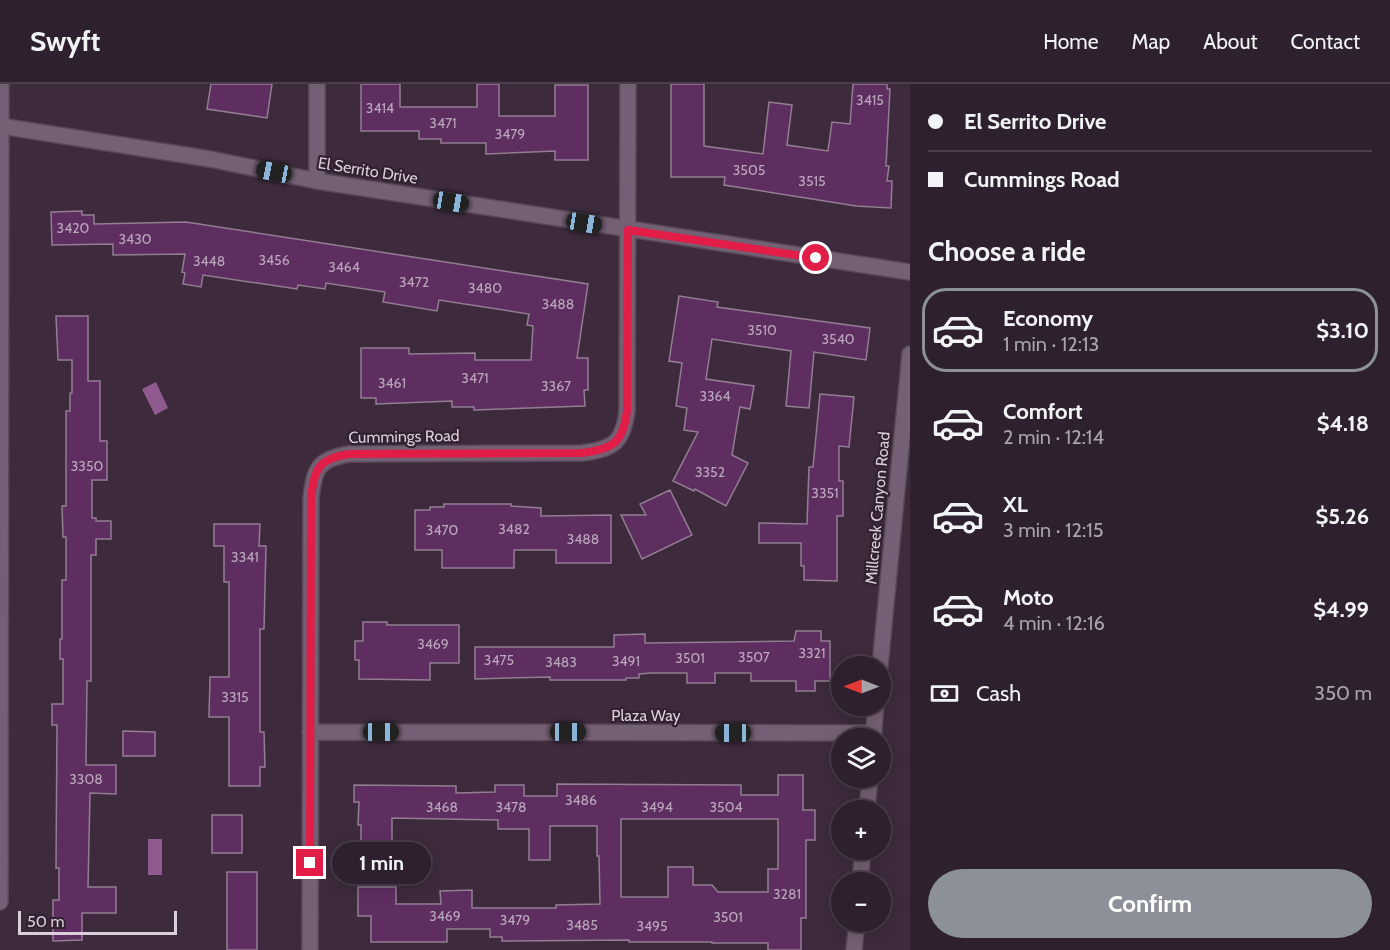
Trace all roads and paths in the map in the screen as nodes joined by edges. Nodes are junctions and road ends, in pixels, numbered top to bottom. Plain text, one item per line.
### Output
1 (2, 84) edge
2 (317, 84) edge
3 (628, 84) edge
4 (1, 127) edge
5 (317, 181) junction
6 (628, 230) junction
7 (910, 272) edge
8 (910, 354) edge
9 (1, 423) edge
10 (881, 656) edge
11 (0, 674) edge
12 (310, 732) junction
13 (831, 735) edge
14 (0, 902) edge
15 (856, 932) edge
16 (310, 950) edge
17 (854, 950) edge

1 - 4 street
2 - 5 street
3 - 6 street
4 - 5 street, El Serrito Drive
4 - 9 street
5 - 6 street, El Serrito Drive
6 - 7 street, El Serrito Drive
6 - 12 street, Cummings Road
8 - 10 street, Millcreek Canyon Road
9 - 11 street
11 - 14 street
12 - 13 street, Plaza Way
12 - 16 street, Cummings Road
15 - 17 street

